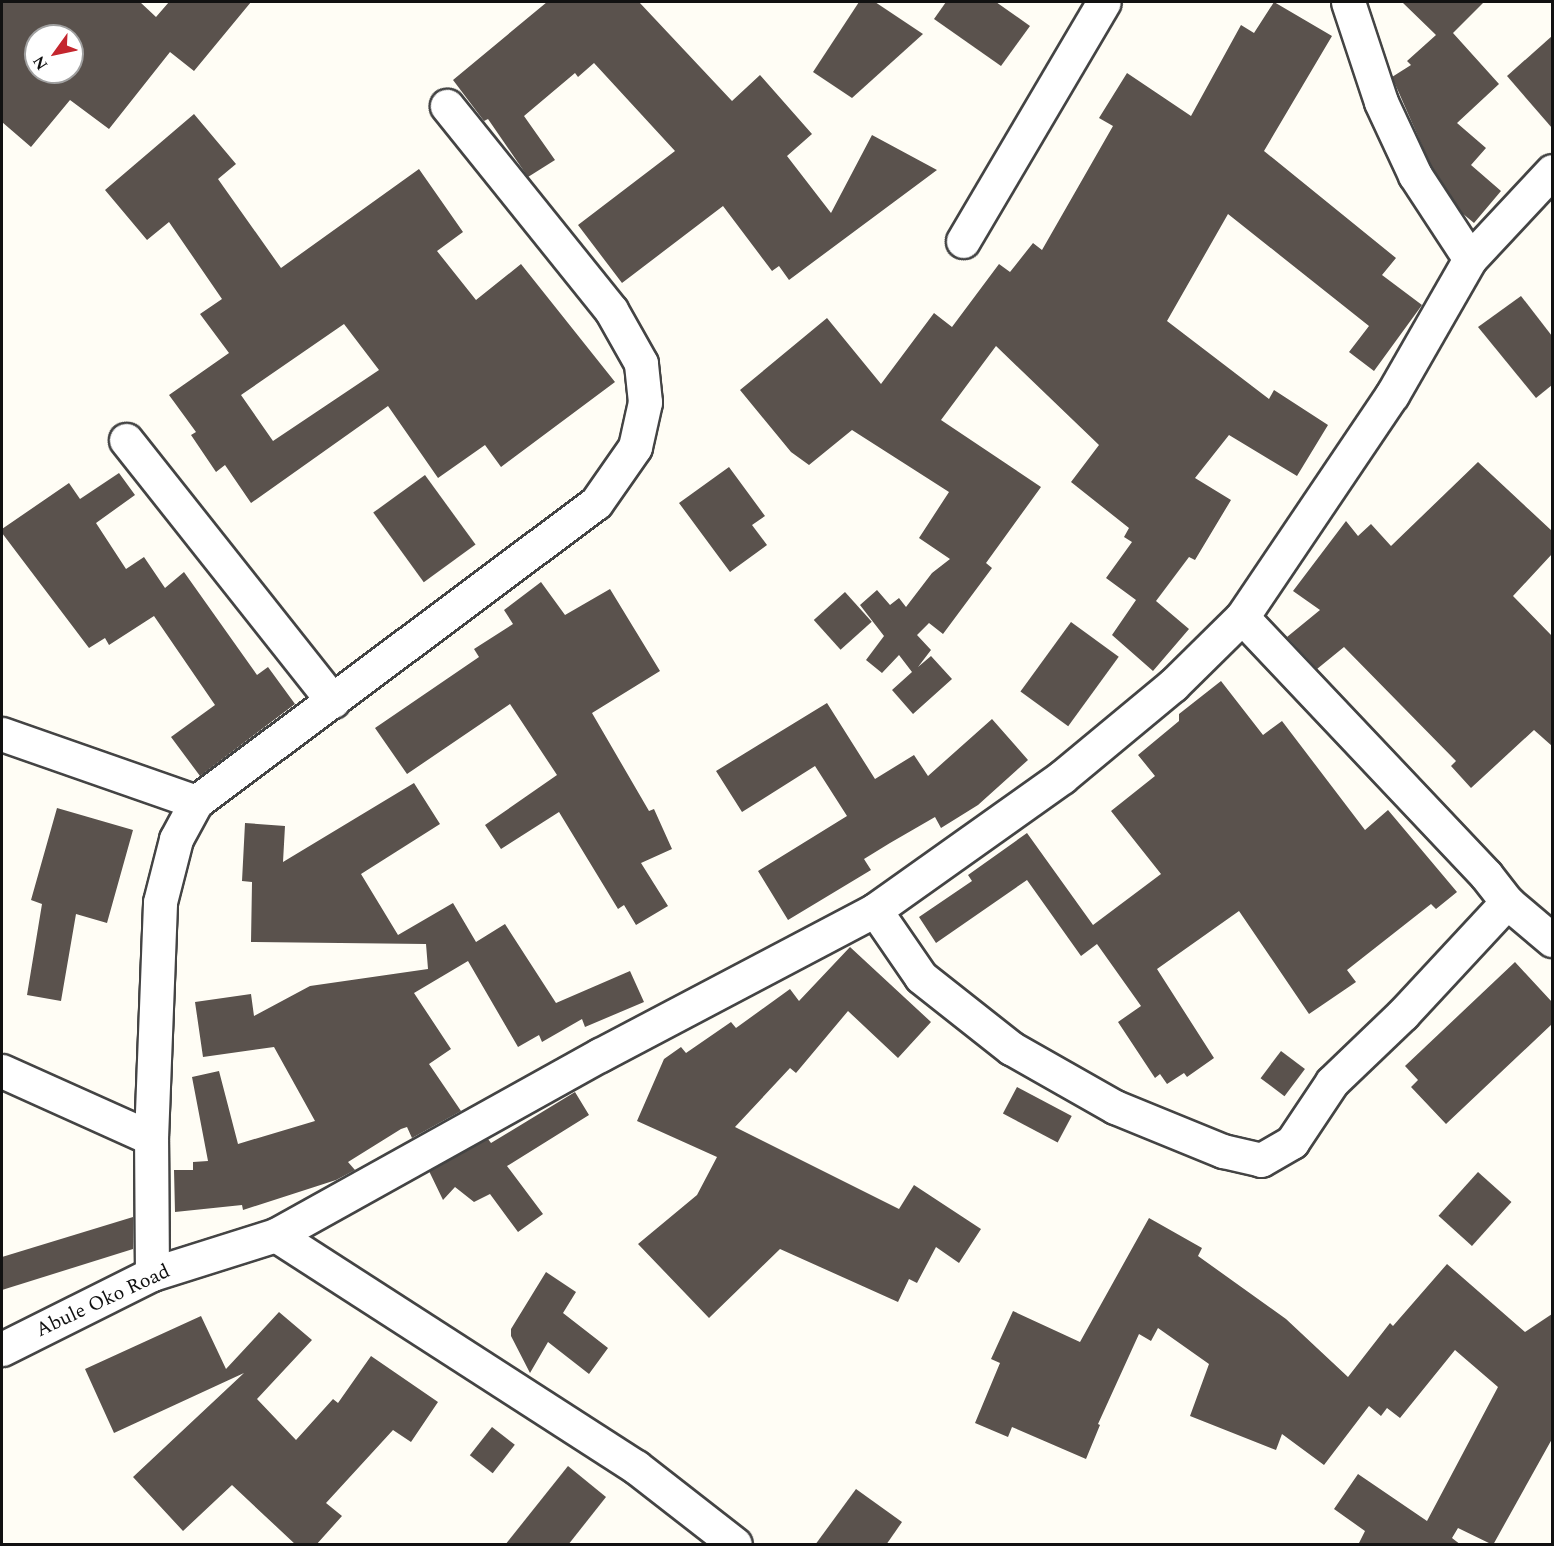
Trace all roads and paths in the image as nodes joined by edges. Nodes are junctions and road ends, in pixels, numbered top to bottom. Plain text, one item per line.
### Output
1 (1104, 2) edge
2 (1348, 2) edge
3 (447, 106) dead end
4 (1552, 171) edge
5 (963, 241) dead end
6 (1470, 259) junction
7 (126, 440) dead end
8 (1242, 617) junction
9 (333, 701) junction
10 (2, 734) edge
11 (196, 802) junction
12 (1507, 902) junction
13 (875, 910) junction
14 (1552, 939) edge
15 (2, 1071) edge
16 (151, 1138) junction
17 (276, 1235) junction
18 (152, 1274) junction
19 (2, 1349) edge
20 (735, 1545) edge

1 - 5 street
2 - 6 street
3 - 9 street
4 - 6 street, Abule Oko Road
6 - 8 street, Abule Oko Road
7 - 9 street
8 - 12 street
8 - 13 street, Abule Oko Road
9 - 11 street
10 - 11 street
11 - 16 street
12 - 13 street
12 - 14 street
13 - 17 street, Abule Oko Road
15 - 16 street
16 - 18 street
17 - 18 street, Abule Oko Road
17 - 20 street
18 - 19 street, Abule Oko Road

